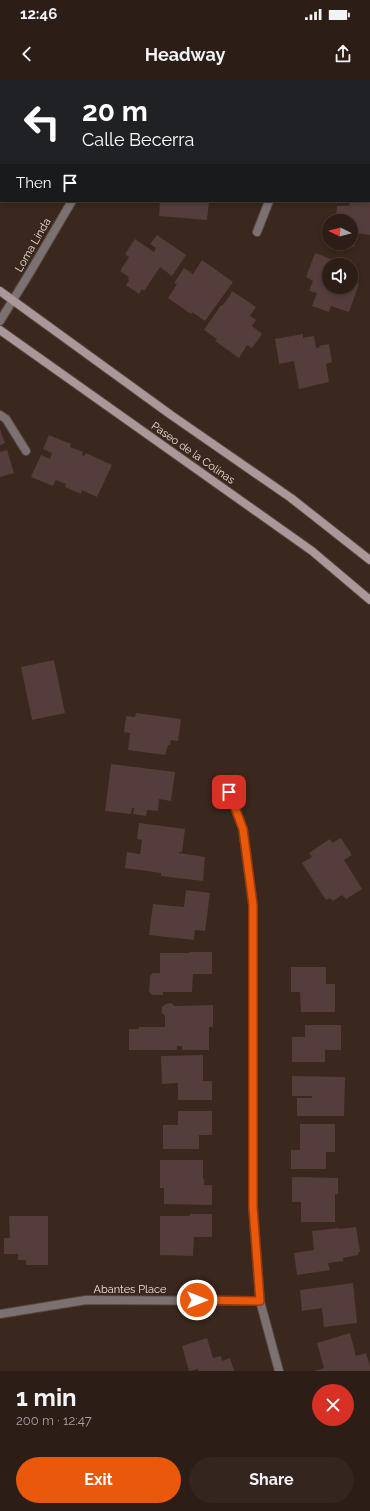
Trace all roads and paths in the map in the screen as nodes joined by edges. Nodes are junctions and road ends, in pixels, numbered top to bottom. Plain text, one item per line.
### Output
1 (71, 202) edge
2 (269, 202) edge
3 (257, 232) dead end
4 (0, 291) edge
5 (13, 300) junction
6 (0, 321) edge
7 (0, 330) edge
8 (0, 415) edge
9 (26, 450) dead end
10 (370, 560) edge
11 (370, 600) edge
12 (229, 792) dead end
13 (260, 1301) junction
14 (0, 1314) edge
15 (279, 1371) edge

1 - 5 street, Loma Linda
2 - 3 street
4 - 5 main road, Paseo de la Colinas
5 - 6 street, Loma Linda
5 - 10 main road, Paseo de la Colinas
7 - 11 main road, Paseo de la Colinas
8 - 9 street
12 - 13 street
13 - 14 street, Abantes Place
13 - 15 street

